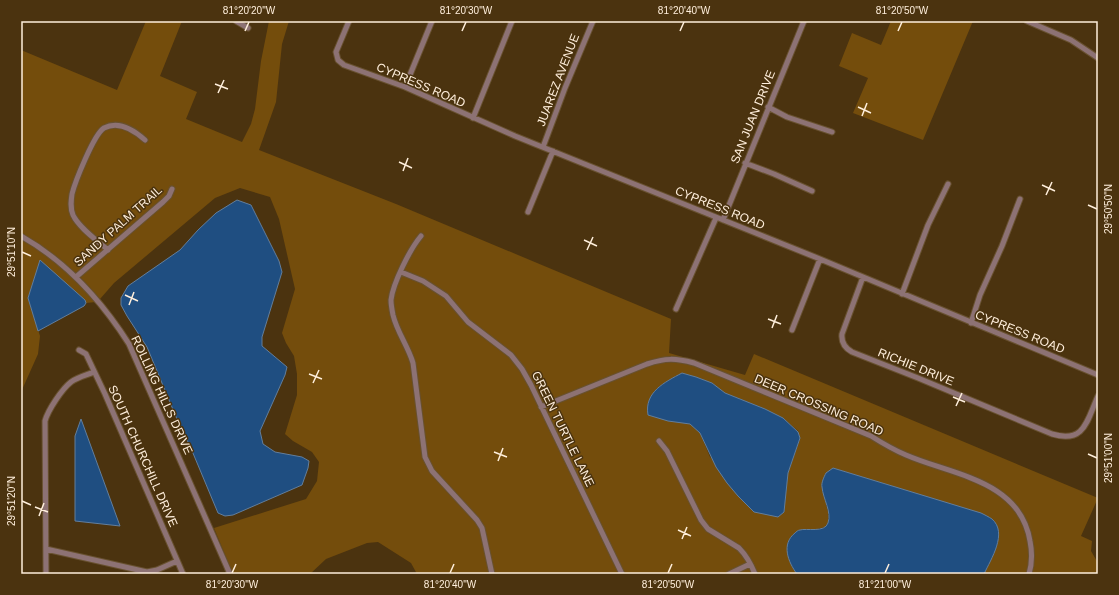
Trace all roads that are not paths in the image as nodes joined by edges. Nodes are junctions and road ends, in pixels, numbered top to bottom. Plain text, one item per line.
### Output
1 (236, 21) edge
2 (349, 21) edge
3 (432, 21) edge
4 (512, 21) edge
5 (593, 21) edge
6 (804, 21) edge
7 (1027, 21) edge
8 (248, 28) dead end
9 (1098, 58) edge
10 (405, 87) junction
11 (768, 107) junction
12 (473, 118) junction
13 (832, 132) dead end
14 (145, 140) dead end
15 (543, 147) junction
16 (553, 152) junction
17 (745, 163) junction
18 (948, 184) dead end
19 (172, 189) dead end
20 (812, 191) dead end
21 (1020, 199) dead end
22 (528, 212) dead end
23 (716, 218) junction
24 (723, 220) junction
25 (21, 236) edge
26 (420, 236) dead end
27 (108, 250) junction
28 (820, 259) junction
29 (401, 272) junction
30 (863, 277) junction
31 (76, 278) junction
32 (902, 294) junction
33 (676, 309) dead end
34 (971, 323) junction
35 (792, 330) dead end
36 (79, 350) dead end
37 (94, 372) junction
38 (1098, 375) edge
39 (1098, 396) edge
40 (542, 407) junction
41 (659, 440) dead end
42 (46, 549) junction
43 (177, 561) junction
44 (750, 564) junction
45 (46, 574) edge
46 (183, 574) edge
47 (230, 574) edge
48 (492, 574) edge
49 (622, 574) edge
50 (729, 574) edge
51 (755, 574) edge
52 (1029, 574) edge

1 - 8 street
2 - 10 street, CYPRESS ROAD
3 - 10 street
4 - 12 street
5 - 15 street, JUAREZ AVENUE
6 - 11 street, SAN JUAN DRIVE
7 - 9 street
10 - 12 street, CYPRESS ROAD
11 - 13 street
11 - 17 street, SAN JUAN DRIVE
12 - 15 street, CYPRESS ROAD
14 - 27 street
15 - 16 street, CYPRESS ROAD
16 - 22 street
16 - 23 street, CYPRESS ROAD
17 - 20 street
17 - 24 street, SAN JUAN DRIVE
18 - 32 street
19 - 27 street, SANDY PALM TRAIL
21 - 34 street
23 - 24 street, CYPRESS ROAD
23 - 33 street
24 - 28 street, CYPRESS ROAD
25 - 31 street, ROLLING HILLS DRIVE
26 - 29 street
27 - 31 street, SANDY PALM TRAIL
28 - 30 street, CYPRESS ROAD
28 - 35 street
29 - 40 street, GREEN TURTLE LANE
29 - 48 street
30 - 32 street, CYPRESS ROAD
30 - 39 street, RICHIE DRIVE
31 - 47 street, ROLLING HILLS DRIVE
32 - 34 street, CYPRESS ROAD
34 - 38 street, CYPRESS ROAD
36 - 37 street, SOUTH CHURCHILL DRIVE
37 - 42 street
37 - 43 street, SOUTH CHURCHILL DRIVE
40 - 49 street, GREEN TURTLE LANE
40 - 52 street, DEER CROSSING ROAD
41 - 44 street
42 - 43 street
42 - 45 street
43 - 46 street, SOUTH CHURCHILL DRIVE
44 - 50 street
44 - 51 street

